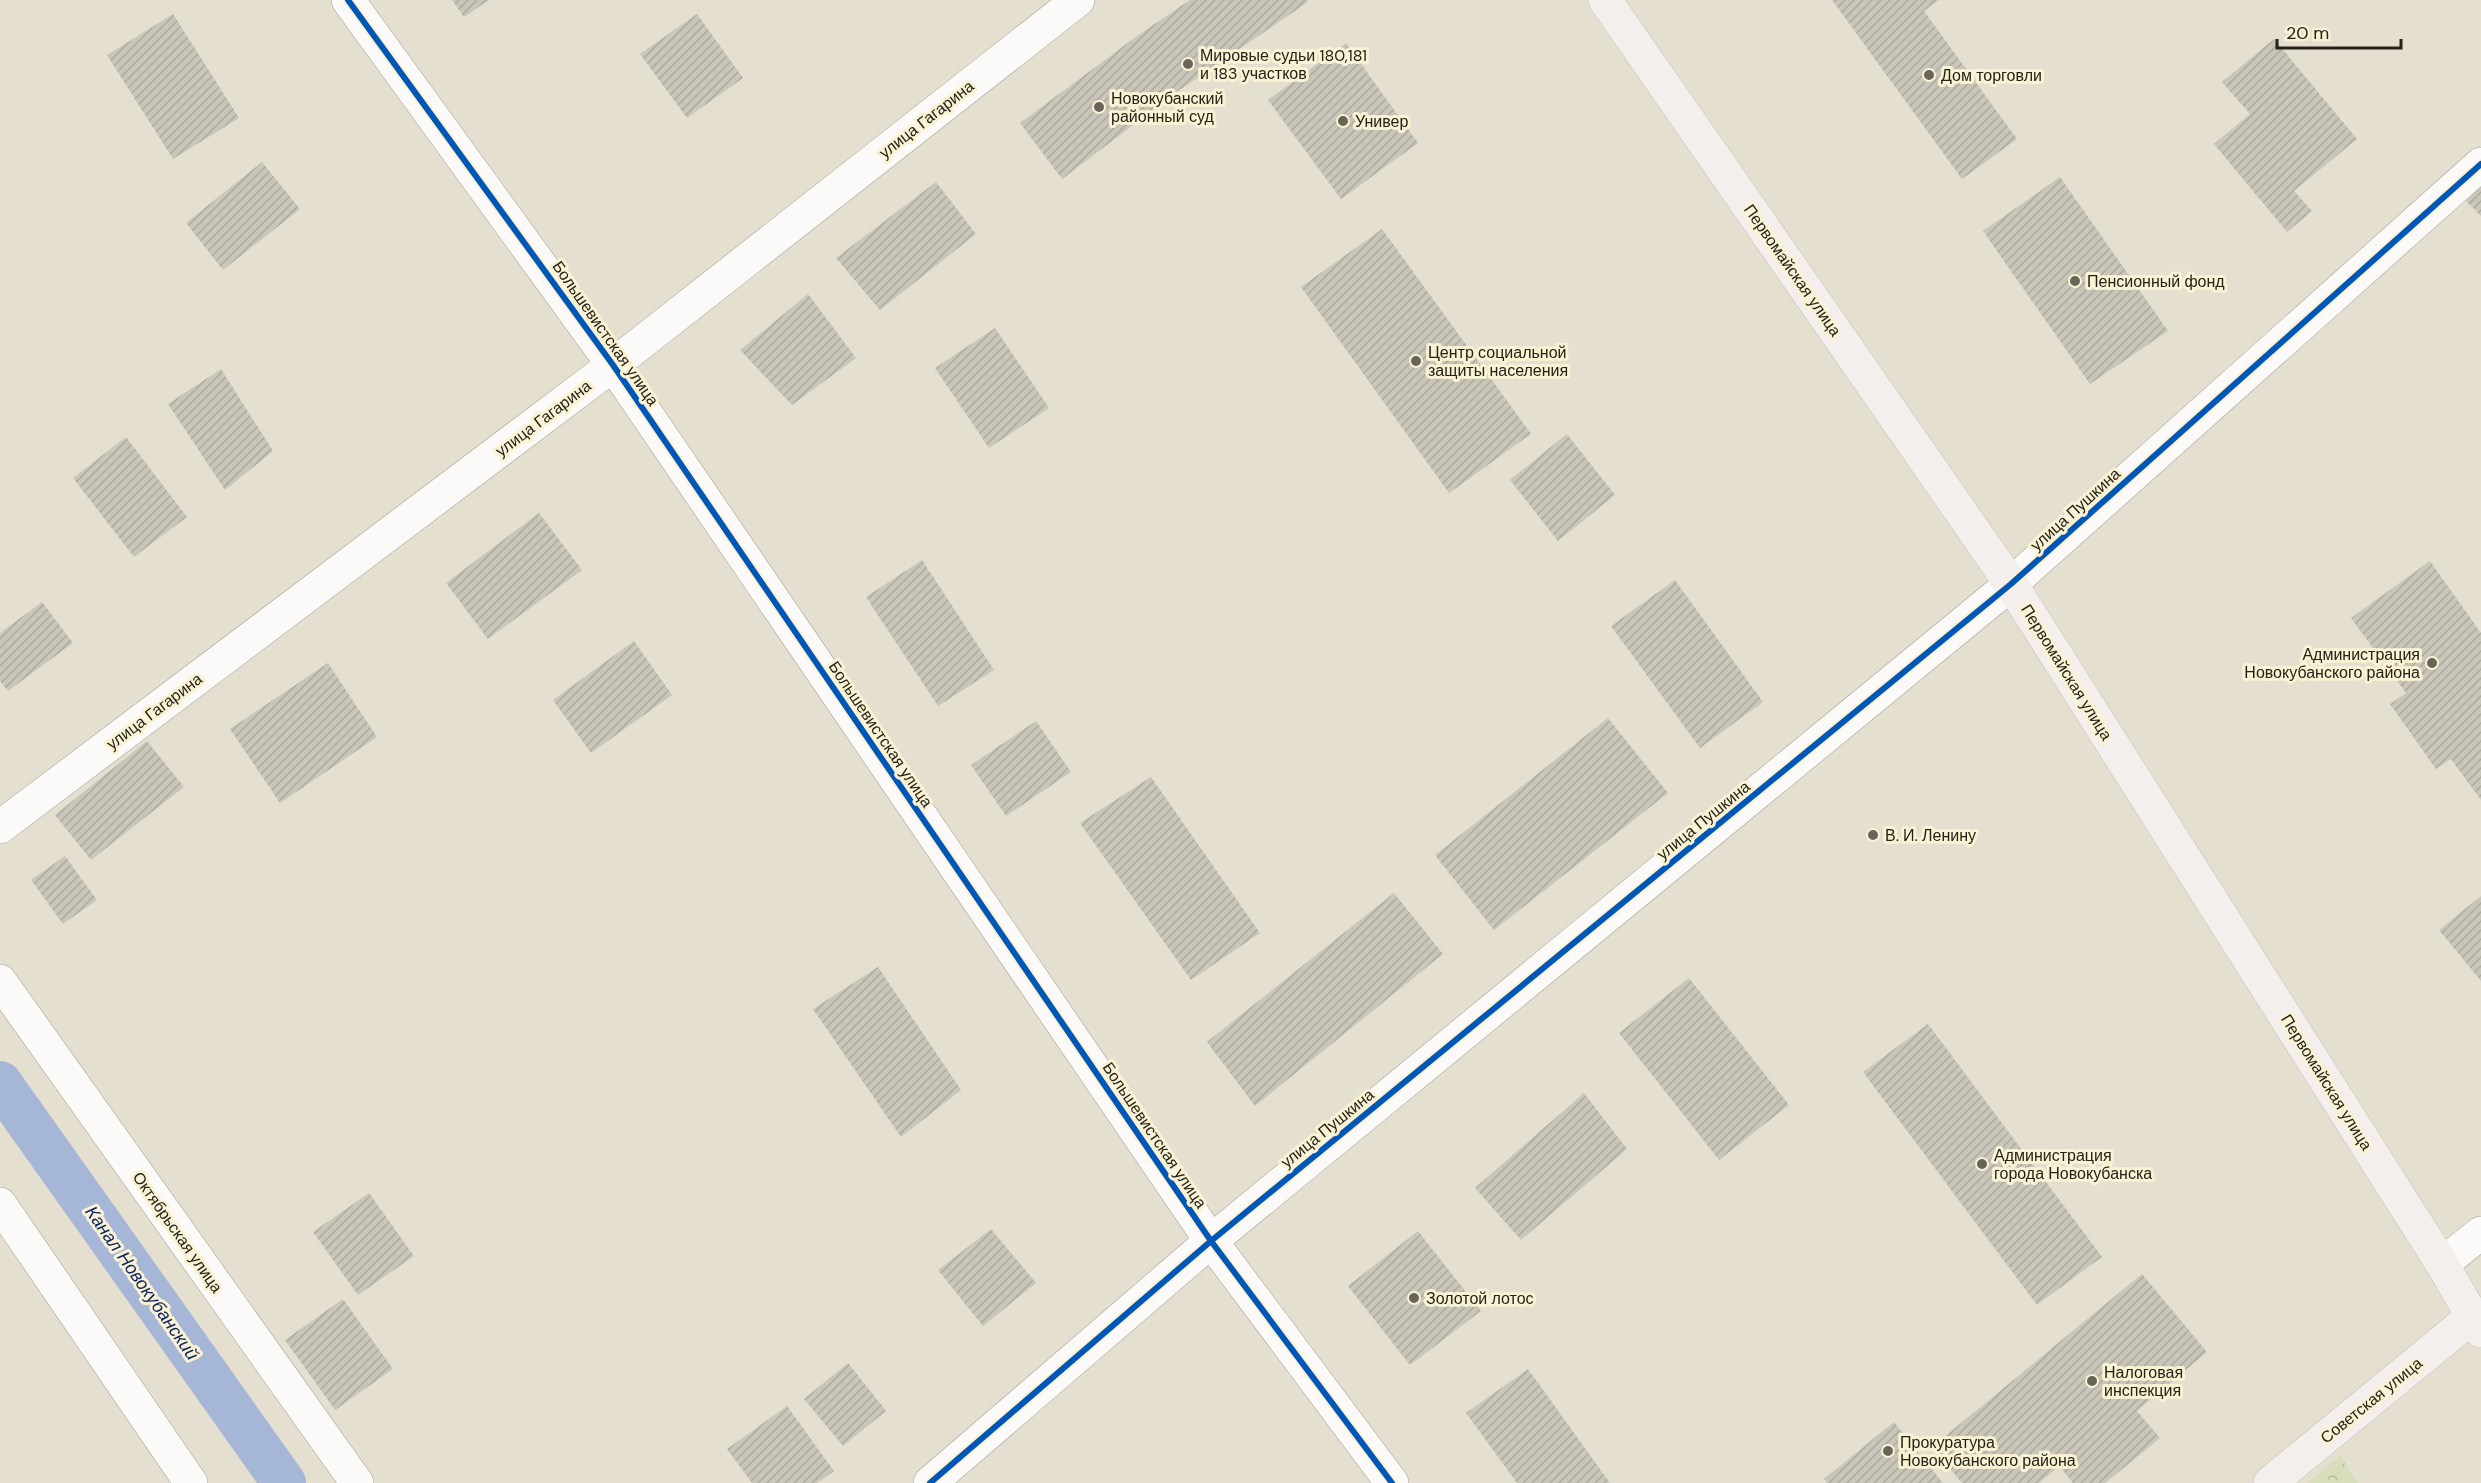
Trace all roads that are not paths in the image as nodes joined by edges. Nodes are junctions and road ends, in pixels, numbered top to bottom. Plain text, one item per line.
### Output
1 (348, 0) edge
2 (1078, 0) edge
3 (1605, 0) edge
4 (2481, 164) edge
5 (613, 365) junction
6 (2011, 584) junction
7 (0, 827) edge
8 (0, 981) edge
9 (0, 1204) edge
10 (2481, 1233) edge
11 (1211, 1241) junction
12 (2442, 1264) junction
13 (2476, 1324) edge
14 (191, 1483) edge
15 (357, 1483) edge
16 (930, 1483) edge
17 (1392, 1483) edge
18 (2270, 1483) edge

1 - 5 street, Большевистская улица
2 - 5 street, улица Гагарина
3 - 6 main road, Первомайская улица
4 - 6 street, улица Пушкина
5 - 7 street, улица Гагарина
5 - 11 street, Большевистская улица
6 - 11 street, улица Пушкина
6 - 12 main road, Первомайская улица
8 - 15 street, Октябрьская улица
9 - 14 street
10 - 12 street
11 - 16 street, улица Пушкина
11 - 17 street, Большевистская улица
12 - 13 main road, Первомайская улица
13 - 18 main road, Советская улица

